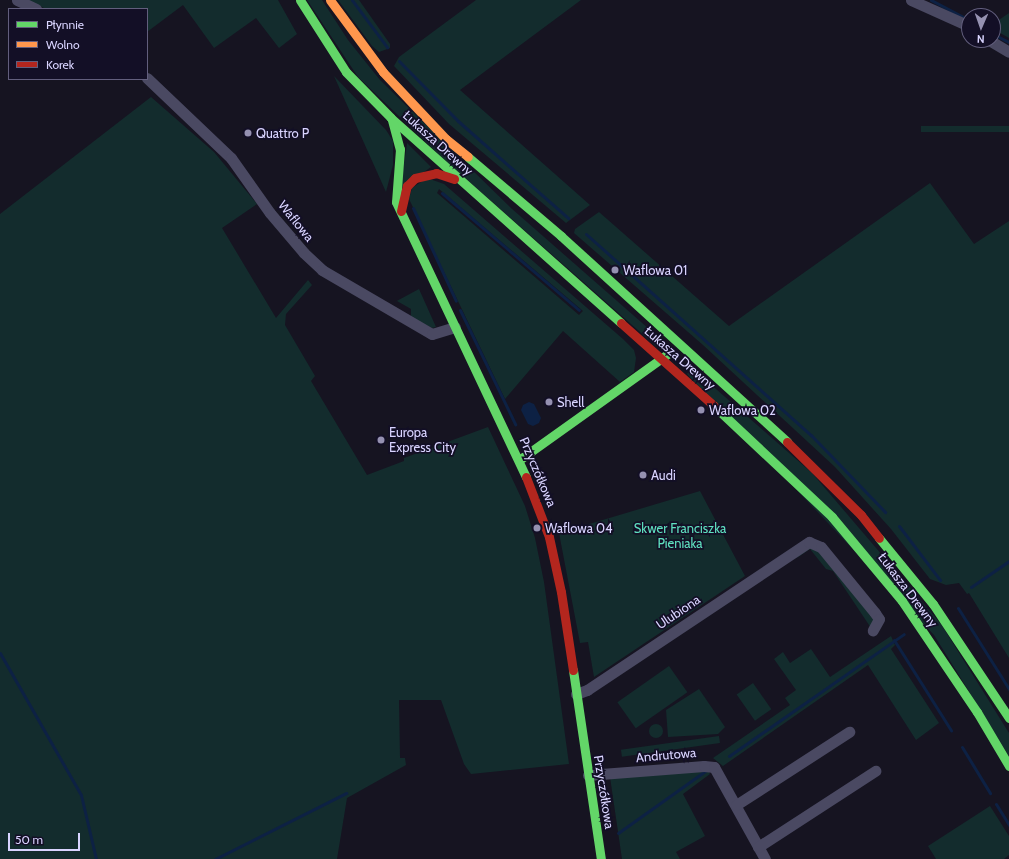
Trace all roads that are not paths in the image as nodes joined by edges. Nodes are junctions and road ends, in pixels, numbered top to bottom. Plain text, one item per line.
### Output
1 (17, 0) edge
2 (300, 0) edge
3 (330, 0) edge
4 (911, 0) edge
5 (925, 3) edge
6 (34, 8) edge
7 (961, 22) edge
8 (148, 79) edge
9 (391, 118) junction
10 (459, 181) junction
11 (401, 213) junction
12 (455, 327) junction
13 (633, 334) junction
14 (682, 344) junction
15 (662, 358) junction
16 (633, 380) junction
17 (519, 460) junction
18 (873, 630) dead end
19 (576, 694) junction
20 (1009, 718) edge
21 (849, 732) dead end
22 (1009, 766) edge
23 (875, 770) dead end
24 (588, 775) junction
25 (736, 805) junction
26 (758, 847) junction
27 (601, 859) edge
28 (765, 859) edge

1 - 6 street
2 - 9 main road, Łukasza Drewny
3 - 14 main road, Łukasza Drewny
4 - 5 street
5 - 7 street
8 - 12 street, Waflowa
9 - 10 main road, Łukasza Drewny
9 - 11 main road, Przyczółkowa
10 - 11 main road
10 - 13 main road, Łukasza Drewny
11 - 12 main road, Przyczółkowa
12 - 17 main road, Przyczółkowa
13 - 15 main road, Łukasza Drewny
13 - 16 main road
14 - 15 main road
14 - 20 main road, Łukasza Drewny
15 - 16 main road
15 - 22 main road, Łukasza Drewny
16 - 17 main road
17 - 19 main road, Przyczółkowa
18 - 19 street, Ulubiona
19 - 24 main road, Przyczółkowa
21 - 25 street
23 - 26 street
24 - 25 street, Andrutowa
24 - 27 main road, Przyczółkowa
25 - 26 street, Andrutowa
26 - 28 street, Andrutowa

